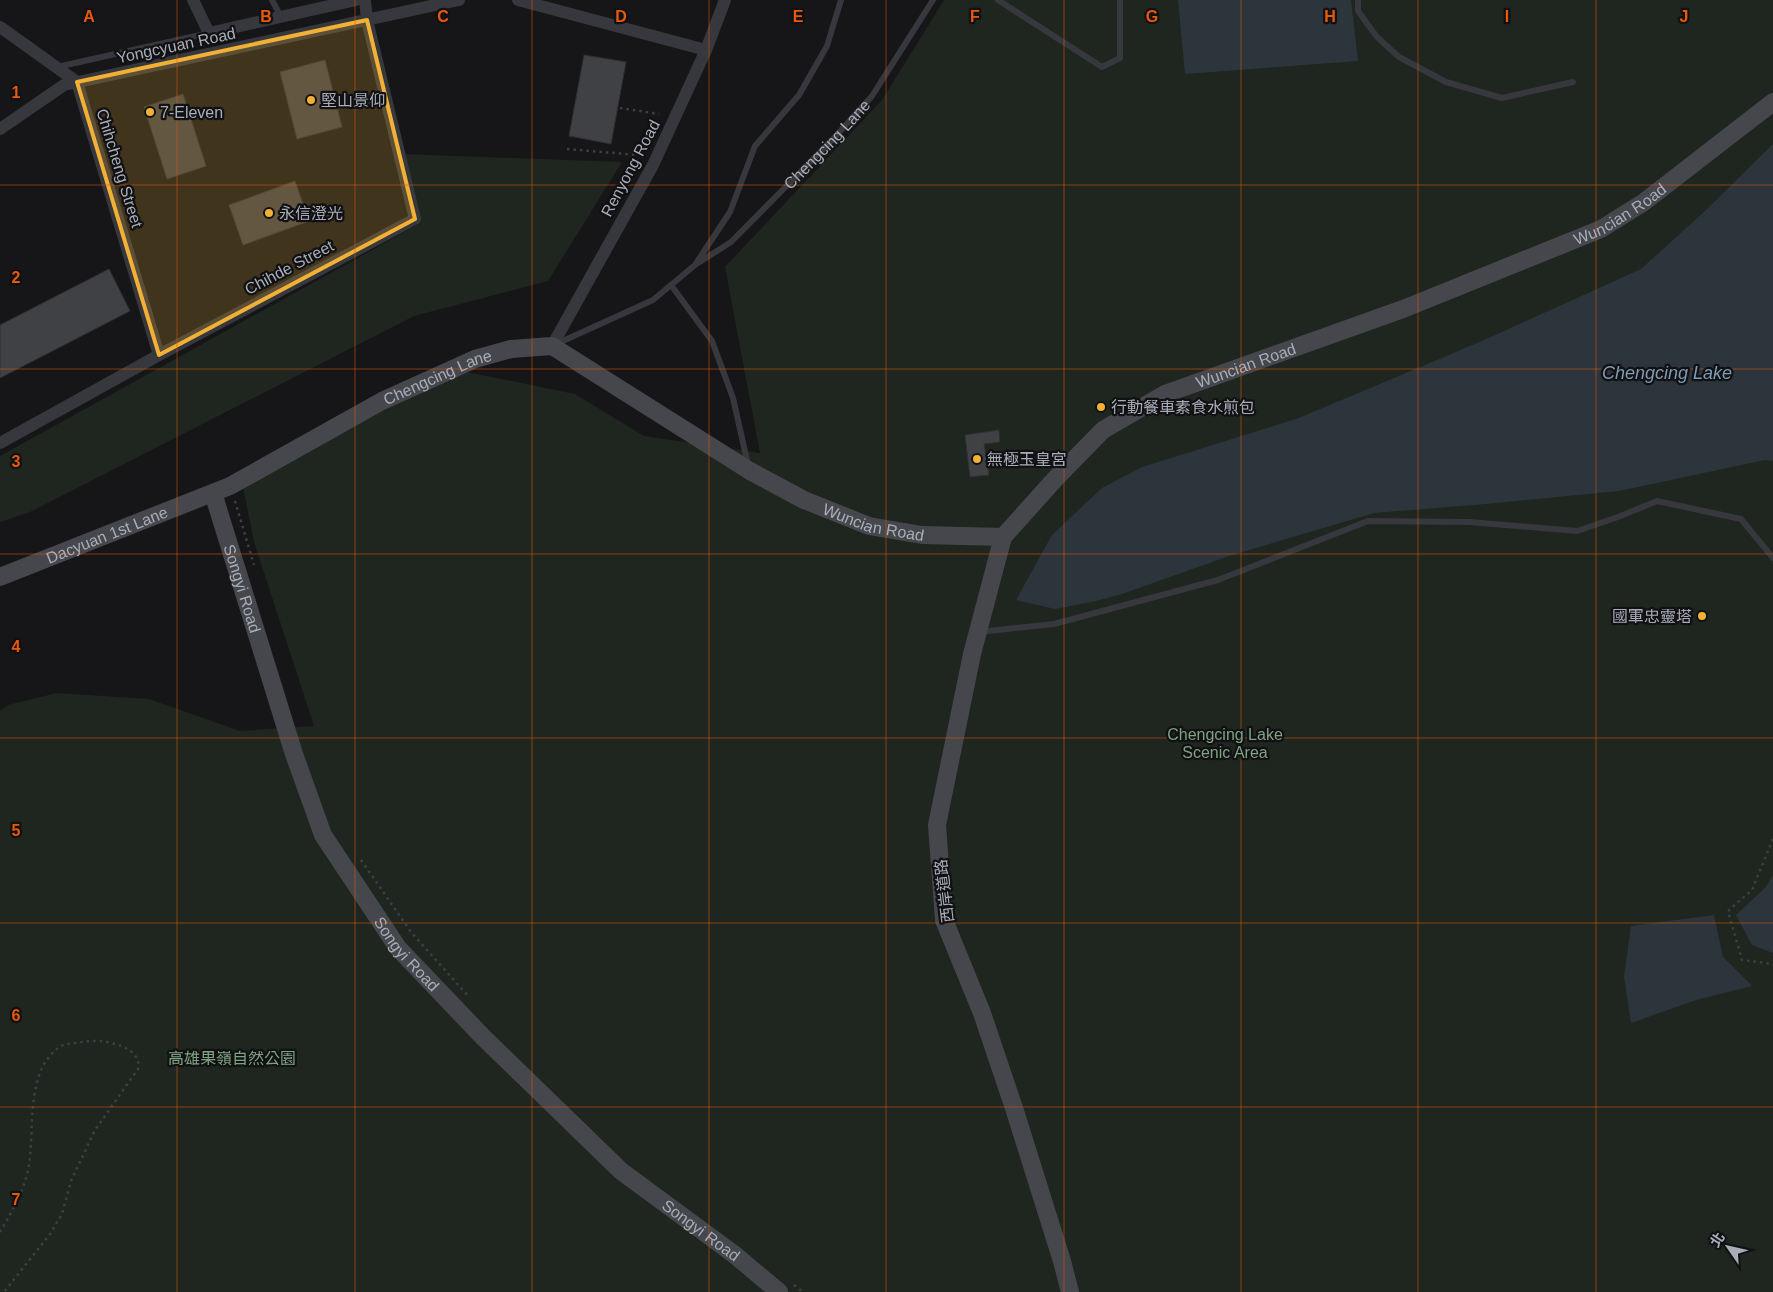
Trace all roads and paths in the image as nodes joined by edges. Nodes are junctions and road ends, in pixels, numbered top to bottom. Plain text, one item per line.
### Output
1 (193, 0) edge
2 (272, 0) edge
3 (356, 0) edge
4 (365, 0) edge
5 (459, 0) edge
6 (518, 0) edge
7 (725, 0) edge
8 (841, 0) edge
9 (933, 0) edge
10 (998, 0) edge
11 (1120, 0) edge
12 (1358, 0) edge
13 (342, 1) edge
14 (280, 17) junction
15 (367, 20) junction
16 (0, 26) edge
17 (209, 33) junction
18 (706, 50) junction
19 (218, 53) junction
20 (57, 67) junction
21 (77, 82) junction
22 (1573, 82) dead end
23 (1773, 102) edge
24 (620, 108) dead end
25 (659, 114) dead end
26 (0, 129) edge
27 (567, 149) dead end
28 (638, 155) dead end
29 (695, 265) junction
30 (672, 284) junction
31 (552, 346) junction
32 (159, 355) junction
33 (0, 443) edge
34 (750, 471) junction
35 (230, 486) junction
36 (213, 493) junction
37 (1004, 537) junction
38 (1773, 558) edge
39 (256, 573) dead end
40 (0, 577) edge
41 (978, 632) junction
42 (1773, 839) edge
43 (361, 860) dead end
44 (1773, 964) edge
45 (474, 1003) dead end
46 (0, 1232) edge
47 (784, 1286) edge
48 (4, 1292) edge
49 (803, 1292) edge
50 (1070, 1292) edge

1 - 17 street
2 - 14 lane
3 - 13 street
4 - 15 street
5 - 15 street, Yongcyuan Road
6 - 18 street
7 - 18 street, Renyong Road
8 - 29 lane, Chengcing Lane
9 - 29 lane, Chengcing Lane
10 - 11 lane
12 - 22 lane
13 - 14 street
14 - 17 street
15 - 19 street, Yongcyuan Road
15 - 32 street, Chihde Street
16 - 20 street
17 - 19 street
17 - 20 lane
18 - 31 street, Renyong Road
19 - 21 street, Yongcyuan Road
20 - 21 street
21 - 26 street, Yongcyuan Road
21 - 32 street, Chihcheng Street
23 - 37 street, Wuncian Road
24 - 25 path
27 - 28 path
29 - 30 lane, Chengcing Lane
30 - 31 lane, Chengcing Lane
30 - 34 lane
31 - 34 street, Wuncian Road
31 - 35 street, Chengcing Lane
32 - 33 street, Chihde Street
34 - 37 street, Wuncian Road
35 - 36 street, Chengcing Lane
35 - 39 path
36 - 40 street, Dacyuan 1st Lane
36 - 47 street, Songyi Road
37 - 41 street, 西岸道路
38 - 41 lane
41 - 50 street, 西岸道路
42 - 44 path
43 - 45 path
46 - 48 path
47 - 49 path

